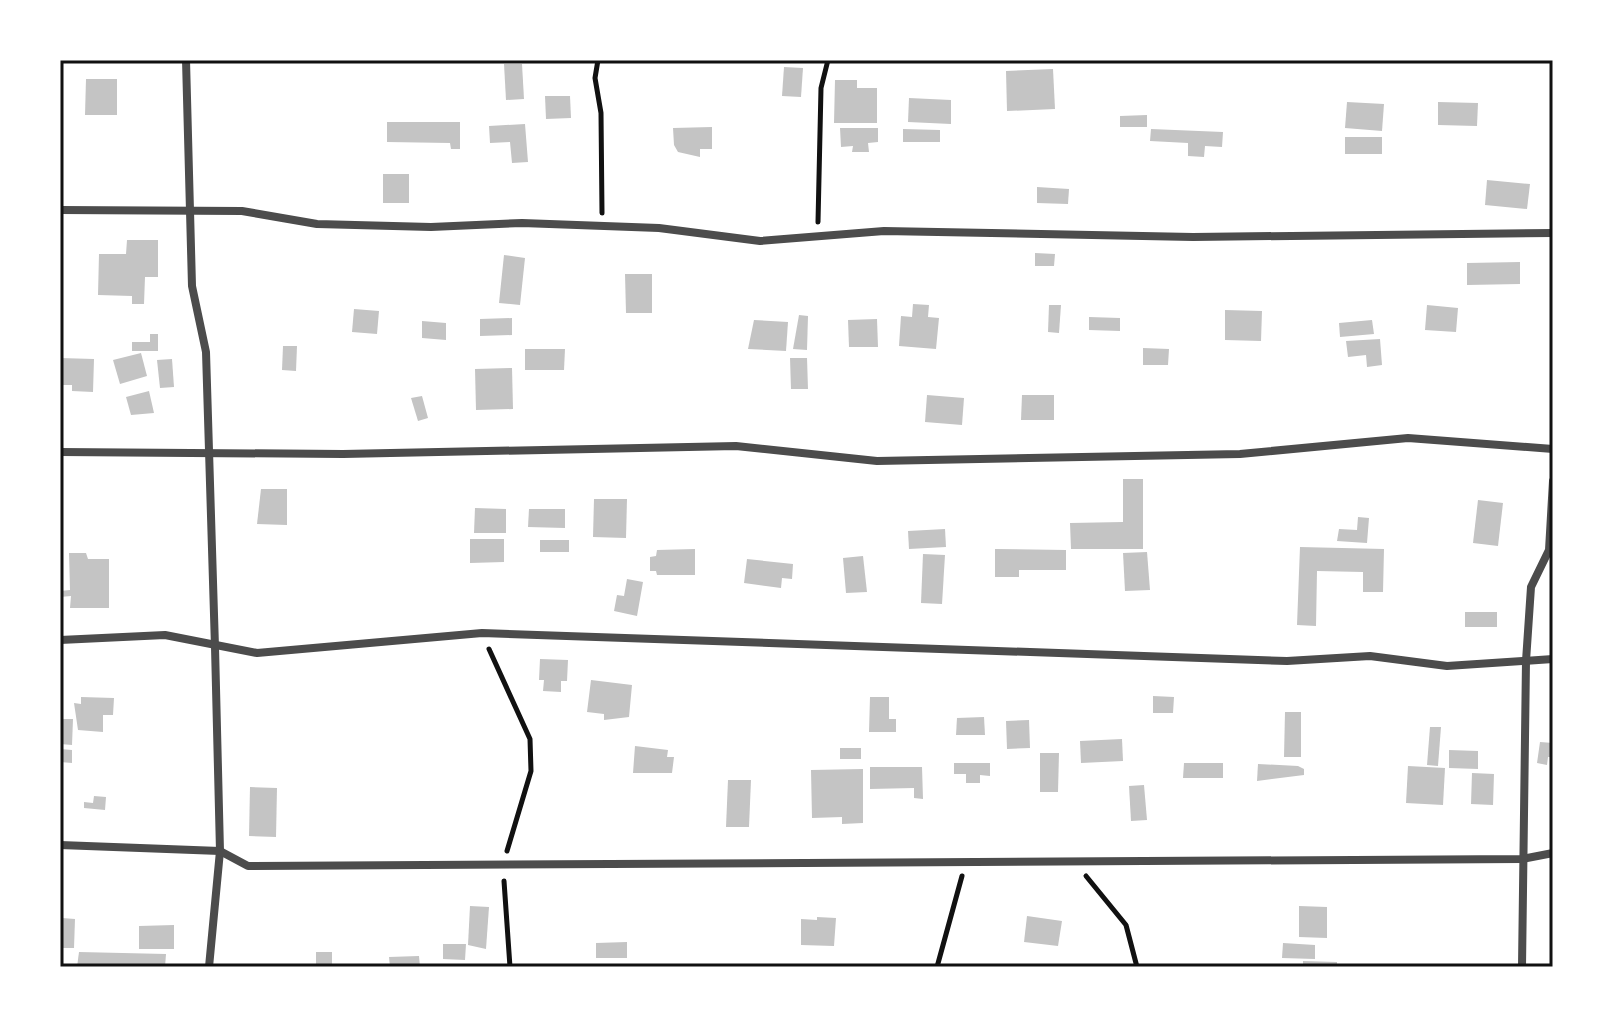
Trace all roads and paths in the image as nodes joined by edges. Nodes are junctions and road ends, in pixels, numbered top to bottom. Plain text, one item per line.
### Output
1 (186, 60) edge
2 (598, 60) edge
3 (828, 60) edge
4 (60, 210) edge
5 (191, 212) junction
6 (602, 226) junction
7 (1553, 233) edge
8 (818, 236) junction
9 (1553, 449) edge
10 (60, 452) edge
11 (209, 454) junction
12 (1553, 481) edge
13 (482, 633) junction
14 (60, 640) edge
15 (215, 647) junction
16 (1553, 659) edge
17 (1526, 661) junction
18 (60, 845) edge
19 (220, 851) junction
20 (1553, 853) edge
21 (1522, 859) junction
22 (965, 862) junction
23 (1071, 862) junction
24 (504, 864) junction
25 (209, 967) edge
26 (510, 967) edge
27 (937, 967) edge
28 (1137, 967) edge
29 (1522, 967) edge

1 - 5 street
2 - 6 path
3 - 8 path
4 - 5 street
5 - 6 street
5 - 11 street
6 - 8 street
7 - 8 street
9 - 11 street
10 - 11 street
11 - 15 street
12 - 17 street
13 - 15 street
13 - 17 street
13 - 24 path
14 - 15 street
15 - 19 street
16 - 17 street
17 - 21 street
18 - 19 street
19 - 24 street
19 - 25 street
20 - 21 street
21 - 23 street
21 - 29 street
22 - 23 street
22 - 24 street
22 - 27 path
23 - 28 path
24 - 26 path

